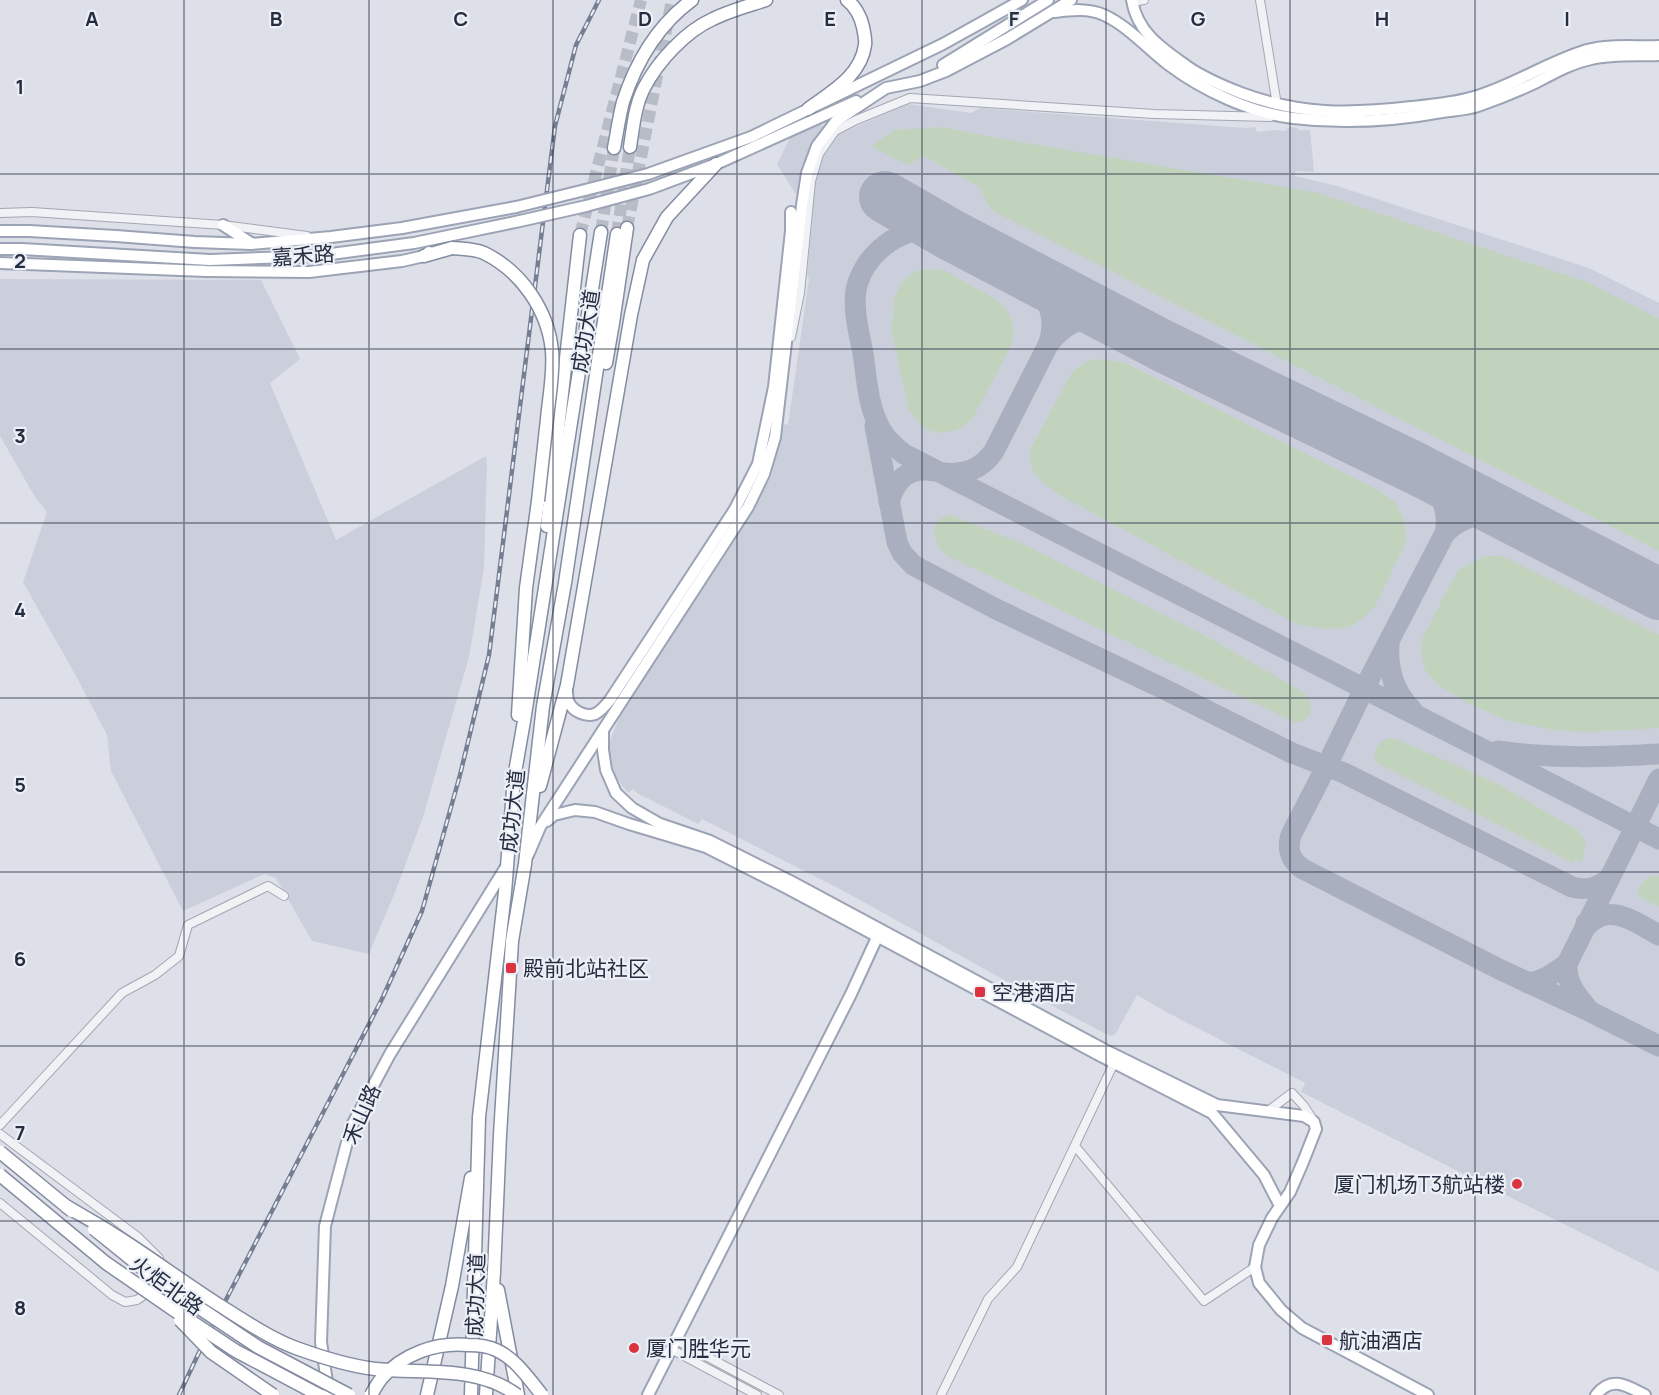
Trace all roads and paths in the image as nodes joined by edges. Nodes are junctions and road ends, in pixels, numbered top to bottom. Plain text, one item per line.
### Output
1 (692, 0) edge
2 (766, 0) edge
3 (846, 0) edge
4 (1022, 0) edge
5 (1048, 0) edge
6 (1071, 0) edge
7 (1144, 0) edge
8 (1260, 0) edge
9 (1132, 1) edge
10 (1052, 13) junction
11 (1659, 46) edge
12 (1659, 56) edge
13 (886, 88) junction
14 (1277, 105) junction
15 (808, 109) junction
16 (1290, 117) junction
17 (630, 147) tunnel mouth
18 (614, 148) tunnel mouth
19 (717, 164) junction
20 (791, 212) dead end
21 (0, 213) edge
22 (224, 225) junction
23 (0, 231) edge
24 (622, 231) tunnel mouth
25 (601, 232) tunnel mouth
26 (580, 235) tunnel mouth
27 (321, 238) junction
28 (452, 242) junction
29 (251, 244) junction
30 (0, 249) edge
31 (424, 256) joint
32 (283, 257) junction
33 (0, 263) edge
34 (303, 272) junction
35 (784, 374) junction
36 (567, 685) junction
37 (524, 721) junction
38 (603, 730) junction
39 (514, 778) junction
40 (534, 827) junction
41 (506, 867) junction
42 (284, 896) dead end
43 (879, 934) junction
44 (1114, 1063) junction
45 (1268, 1111) junction
46 (479, 1117) junction
47 (1314, 1122) junction
48 (0, 1125) edge
49 (0, 1134) edge
50 (1075, 1146) junction
51 (0, 1152) edge
52 (0, 1175) edge
53 (0, 1203) edge
54 (66, 1206) junction
55 (1280, 1206) junction
56 (1255, 1267) junction
57 (494, 1272) junction
58 (162, 1302) junction
59 (673, 1345) junction
60 (273, 1395) edge
61 (319, 1395) edge
62 (329, 1395) edge
63 (349, 1395) edge
64 (371, 1395) edge
65 (426, 1395) edge
66 (471, 1395) edge
67 (486, 1395) edge
68 (517, 1395) edge
69 (542, 1395) edge
70 (648, 1395) edge
71 (758, 1395) edge
72 (779, 1395) edge
73 (941, 1395) edge
74 (1428, 1395) edge
75 (1596, 1395) edge
76 (1645, 1395) edge

1 - 18 highway
2 - 17 highway
3 - 15 highway
4 - 15 main road, 嘉禾路
5 - 13 main road
6 - 10 main road
7 - 9 street
8 - 14 street
9 - 14 main road
10 - 13 main road
10 - 16 main road
11 - 14 main road
12 - 16 main road
13 - 19 main road, 嘉禾路
13 - 35 main road
15 - 27 main road, 嘉禾路, bridge
16 - 35 street
19 - 28 main road, 嘉禾路, bridge
19 - 36 highway, 成功大道
20 - 36 main road
21 - 22 street
22 - 27 street
22 - 29 main road
23 - 29 main road, 嘉禾路
24 - 40 highway, 成功大道
25 - 37 highway, 成功大道
26 - 37 highway
27 - 29 main road, 嘉禾路
28 - 31 highway
28 - 32 main road, 嘉禾路
28 - 39 highway, bridge
30 - 32 main road, 嘉禾路
31 - 34 main road
32 - 34 main road
33 - 34 main road
35 - 38 main road
36 - 40 highway, 成功大道
37 - 39 highway, 成功大道
38 - 40 main road
38 - 43 main road
39 - 41 highway, 成功大道
40 - 43 main road
40 - 57 highway, 成功大道
41 - 46 highway, 成功大道
41 - 62 main road, 禾山路
42 - 48 street
43 - 44 main road
43 - 45 main road
43 - 59 main road
44 - 50 street
44 - 55 main road
45 - 47 main road
45 - 47 street
46 - 65 highway
46 - 66 highway, 成功大道
47 - 55 main road
49 - 53 street
50 - 56 street
50 - 73 street
51 - 54 highway, 火炬北路, bridge
52 - 58 highway, 火炬北路, bridge
54 - 63 highway, 火炬北路, bridge
54 - 68 highway, bridge
55 - 56 main road
56 - 74 main road
57 - 67 highway, 成功大道
57 - 68 highway
58 - 60 highway, bridge
58 - 61 highway, 火炬北路, bridge
59 - 70 main road
59 - 71 street
59 - 72 street
64 - 69 highway, bridge
75 - 76 main road

